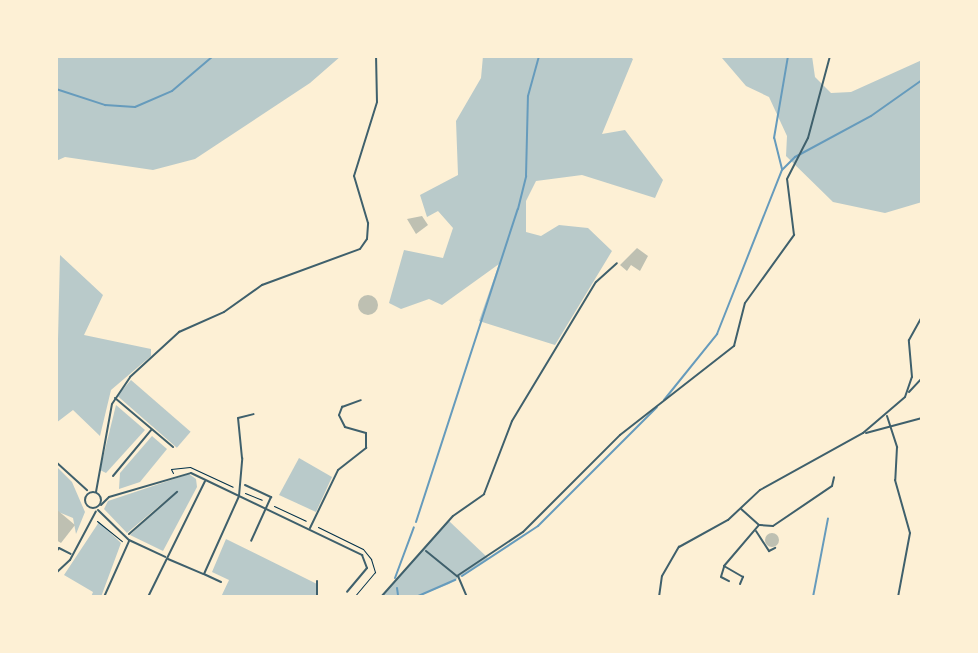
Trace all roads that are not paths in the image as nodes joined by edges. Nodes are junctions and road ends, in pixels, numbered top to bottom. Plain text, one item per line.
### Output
1 (376, 56) edge
2 (830, 56) edge
3 (617, 263) dead end
4 (922, 317) edge
5 (922, 378) edge
6 (114, 397) junction
7 (905, 397) junction
8 (361, 400) dead end
9 (254, 414) dead end
10 (887, 415) junction
11 (922, 418) edge
12 (891, 425) junction
13 (151, 429) junction
14 (863, 433) junction
15 (173, 447) dead end
16 (56, 462) edge
17 (113, 476) dead end
18 (834, 477) dead end
19 (205, 480) junction
20 (95, 482) junction
21 (245, 485) dead end
22 (89, 490) junction
23 (177, 492) dead end
24 (96, 493) junction
25 (239, 496) junction
26 (109, 497) junction
27 (101, 505) junction
28 (89, 507) junction
29 (741, 508) junction
30 (97, 510) junction
31 (267, 510) junction
32 (90, 521) junction
33 (759, 525) junction
34 (309, 530) junction
35 (755, 530) junction
36 (129, 534) dead end
37 (129, 540) junction
38 (251, 541) dead end
39 (775, 548) dead end
40 (426, 551) junction
41 (56, 552) edge
42 (72, 555) junction
43 (166, 557) junction
44 (724, 566) junction
45 (56, 573) edge
46 (204, 574) junction
47 (457, 576) junction
48 (317, 581) dead end
49 (729, 581) dead end
50 (221, 582) dead end
51 (740, 584) dead end
52 (347, 592) dead end
53 (104, 597) edge
54 (148, 597) edge
55 (317, 597) edge
56 (381, 597) edge
57 (467, 597) edge
58 (659, 597) edge
59 (898, 597) edge

1 - 6 street
2 - 47 street
3 - 40 street
4 - 7 street
5 - 7 street
6 - 13 street
6 - 20 street
7 - 10 street
8 - 34 street
9 - 25 street
10 - 12 street
10 - 14 street
11 - 12 street
12 - 14 street
12 - 59 street
13 - 15 street
13 - 17 street
14 - 29 street
16 - 22 street
18 - 33 street
19 - 25 street
19 - 26 street
19 - 43 street
20 - 22 street
20 - 24 street
21 - 31 street
22 - 24 street
22 - 28 street
23 - 36 street
24 - 26 street
24 - 27 street
25 - 31 street
25 - 46 street
26 - 27 street
27 - 30 street
28 - 30 street
28 - 32 street
29 - 33 street
29 - 58 street
30 - 32 street
30 - 37 street
31 - 34 street
31 - 38 street
32 - 42 street
33 - 35 street
34 - 52 street
35 - 39 street
35 - 44 street
37 - 43 street
37 - 53 street
40 - 47 street
40 - 56 street
41 - 42 street
42 - 45 street
43 - 46 street
43 - 54 street
44 - 49 street
44 - 51 street
46 - 50 street
47 - 57 street
48 - 55 street

